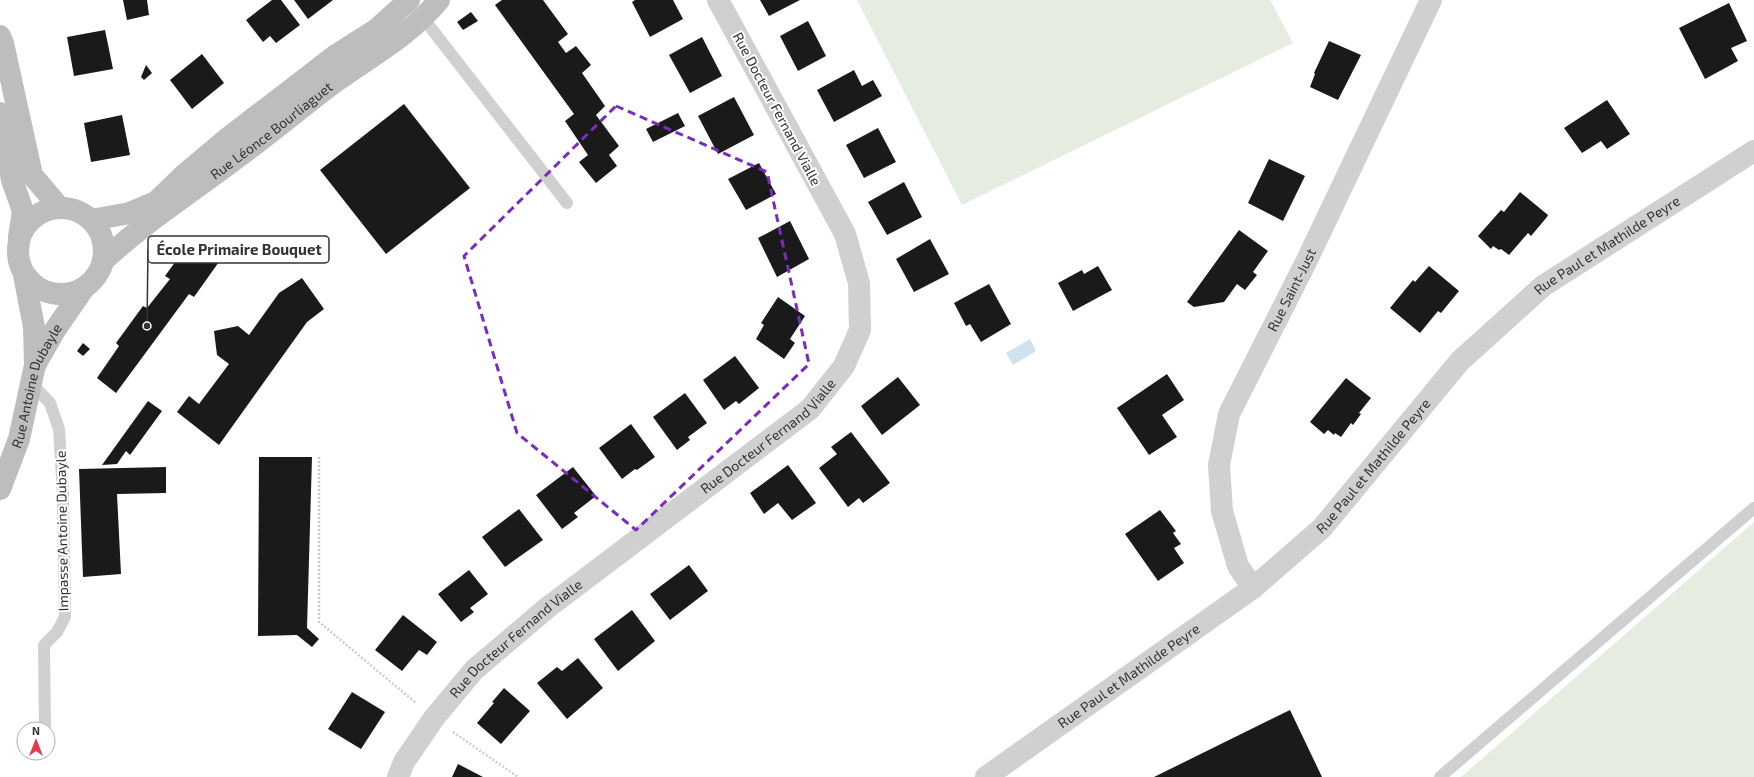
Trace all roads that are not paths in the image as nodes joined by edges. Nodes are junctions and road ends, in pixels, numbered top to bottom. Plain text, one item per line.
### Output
1 (409, 0) edge
2 (439, 0) edge
3 (718, 0) edge
4 (1431, 0) edge
5 (423, 18) junction
6 (0, 36) edge
7 (324, 64) junction
8 (337, 81) junction
9 (0, 113) edge
10 (228, 138) junction
11 (1754, 151) edge
12 (242, 155) junction
13 (567, 203) dead end
14 (60, 208) junction
15 (91, 220) junction
16 (18, 242) junction
17 (103, 261) junction
18 (24, 275) junction
19 (84, 288) junction
20 (33, 374) junction
21 (0, 489) edge
22 (1754, 508) edge
23 (1253, 588) junction
24 (45, 721) edge
25 (398, 777) edge
26 (986, 777) edge
27 (1440, 777) edge

1 - 5 lane
1 - 7 main road, Rue Léonce Bourliaguet
2 - 5 main road, Rue Léonce Bourliaguet
3 - 25 street, Rue Docteur Fernand Vialle
4 - 23 street, Rue Saint-Just
5 - 8 main road, Rue Léonce Bourliaguet
5 - 13 lane
6 - 14 main road
7 - 8 street
7 - 10 main road, Rue Léonce Bourliaguet
8 - 12 main road, Rue Léonce Bourliaguet
9 - 16 main road, Rue Antoine Dubayle
10 - 12 street
10 - 15 main road, Rue Léonce Bourliaguet
11 - 23 street, Rue Paul et Mathilde Peyre
12 - 17 main road, Rue Léonce Bourliaguet
14 - 15 main road, Rue Antoine Dubayle
14 - 16 main road, Rue Antoine Dubayle
15 - 17 main road, Rue Antoine Dubayle
16 - 18 main road, Rue Antoine Dubayle
17 - 19 main road, Rue Antoine Dubayle
18 - 19 main road, Rue Antoine Dubayle
18 - 20 main road, Rue Antoine Dubayle
19 - 20 main road, Rue Antoine Dubayle
20 - 21 main road, Rue Antoine Dubayle
20 - 24 lane, Impasse Antoine Dubayle
22 - 27 lane
23 - 26 street, Rue Paul et Mathilde Peyre

